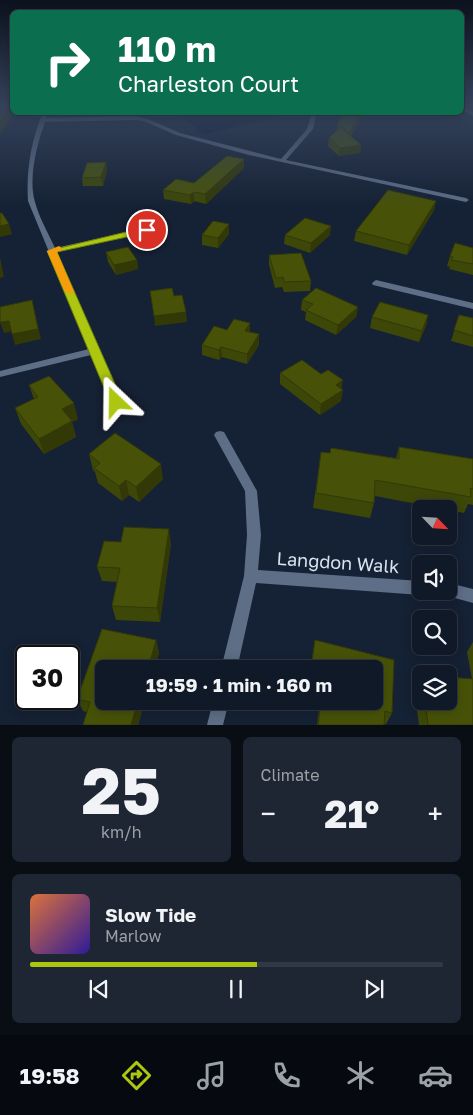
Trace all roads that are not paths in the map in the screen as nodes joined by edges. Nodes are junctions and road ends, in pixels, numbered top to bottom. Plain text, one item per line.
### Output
1 (36, 140) edge
2 (200, 140) edge
3 (301, 140) edge
4 (282, 161) junction
5 (466, 200) dead end
6 (147, 230) dead end
7 (52, 251) junction
8 (376, 283) dead end
9 (473, 306) edge
10 (95, 351) junction
11 (0, 374) edge
12 (116, 402) dead end
13 (220, 435) dead end
14 (251, 576) junction
15 (412, 587) edge
16 (457, 592) edge
17 (473, 596) edge
18 (231, 660) edge
19 (219, 710) edge
20 (215, 725) edge

1 - 7 street
2 - 4 street
3 - 4 street
4 - 5 street
6 - 7 street
7 - 10 street
8 - 9 street
10 - 11 street
10 - 12 street
13 - 14 street
14 - 15 street, Langdon Walk
14 - 18 street
16 - 17 street
19 - 20 street

